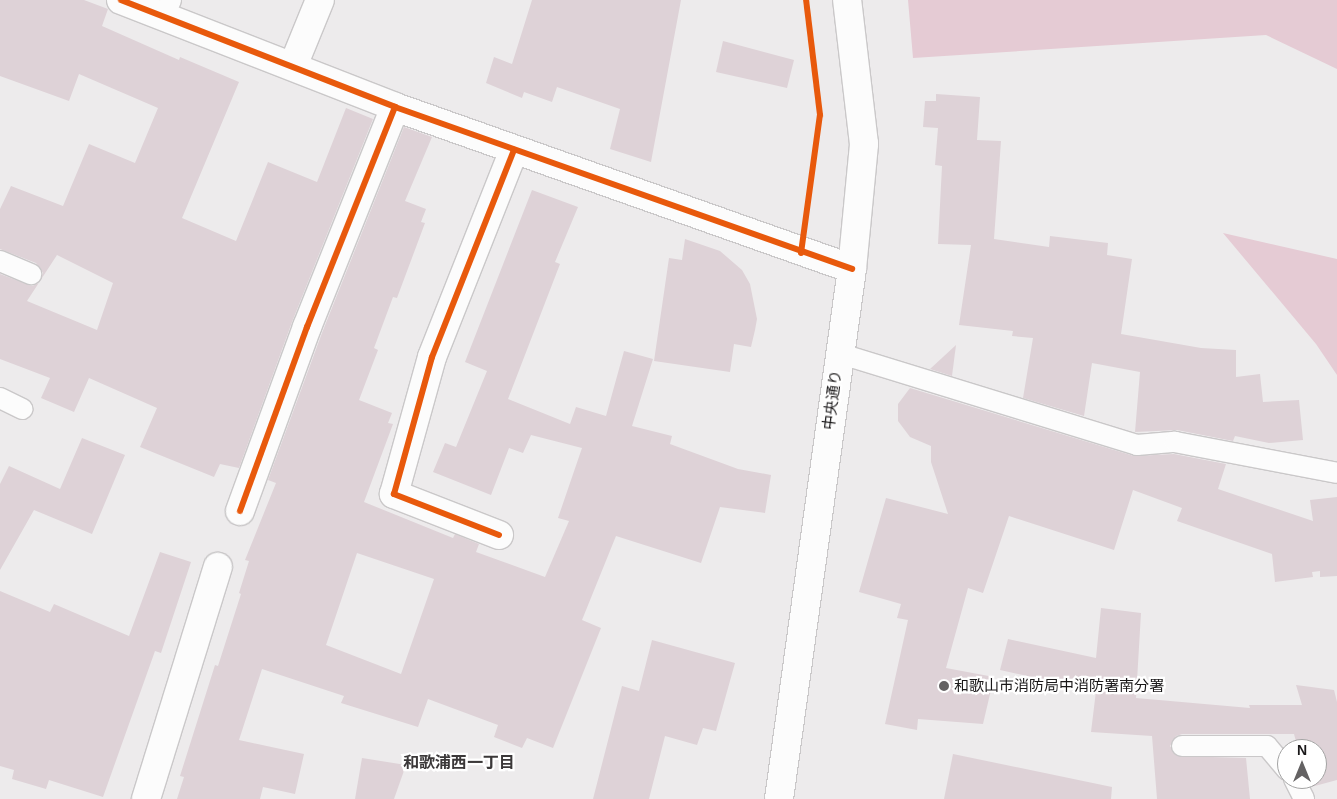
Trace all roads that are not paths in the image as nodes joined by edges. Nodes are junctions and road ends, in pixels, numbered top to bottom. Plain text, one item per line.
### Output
1 (121, 0) edge
2 (320, 0) edge
3 (847, 0) edge
4 (167, 8) edge
5 (293, 66) junction
6 (395, 107) junction
7 (514, 150) junction
8 (0, 261) edge
9 (852, 269) junction
10 (31, 274) dead end
11 (838, 353) junction
12 (0, 398) edge
13 (22, 409) dead end
14 (1337, 473) edge
15 (240, 511) dead end
16 (499, 535) dead end
17 (218, 567) dead end
18 (1182, 746) dead end
19 (1277, 758) edge
20 (146, 799) edge
21 (779, 799) edge

1 - 4 main road
2 - 5 main road
3 - 9 main road, 中央通り
4 - 5 main road
5 - 6 main road
6 - 7 main road
6 - 15 main road
7 - 9 main road
7 - 16 main road
8 - 10 lane
9 - 11 main road, 中央通り
11 - 14 lane
11 - 21 main road, 中央通り
12 - 13 lane
17 - 20 main road
18 - 19 lane

